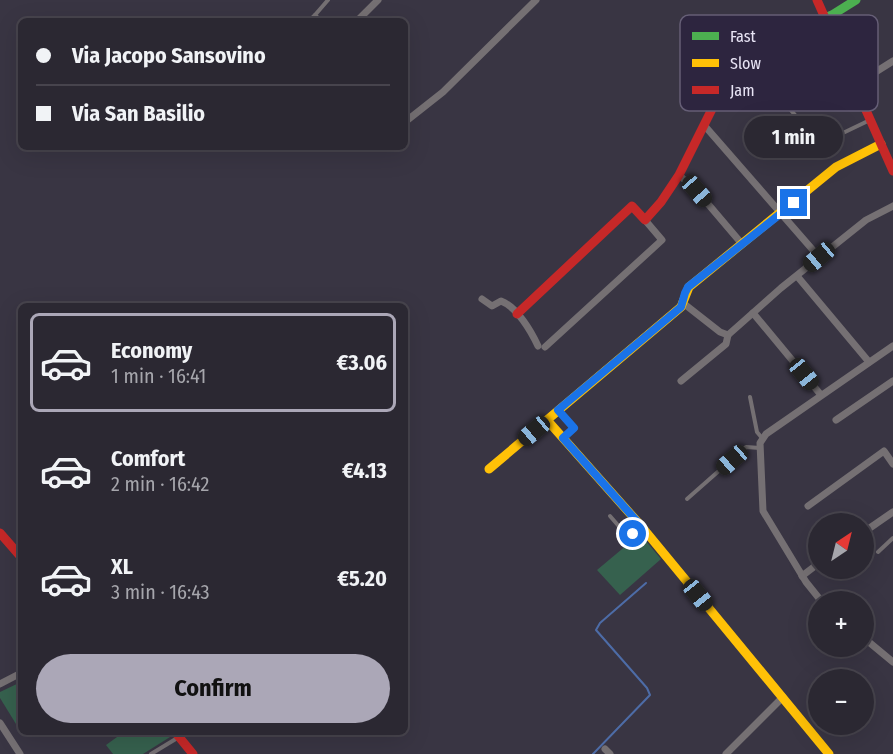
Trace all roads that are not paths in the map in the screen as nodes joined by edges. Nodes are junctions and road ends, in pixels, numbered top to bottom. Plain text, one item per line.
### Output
1 (328, 0) edge
2 (378, 0) edge
3 (536, 0) edge
4 (817, 0) edge
5 (856, 0) edge
6 (836, 13) joint
7 (315, 15) junction
8 (824, 15) edge
9 (832, 15) edge
10 (312, 18) edge
11 (318, 18) edge
12 (360, 18) edge
13 (893, 61) edge
14 (878, 71) edge
15 (711, 111) edge
16 (792, 111) edge
17 (866, 111) edge
18 (408, 120) edge
19 (870, 120) junction
20 (704, 125) junction
21 (881, 144) junction
22 (893, 171) edge
23 (679, 175) junction
24 (893, 206) edge
25 (781, 213) junction
26 (645, 220) junction
27 (742, 244) junction
28 (819, 257) junction
29 (797, 276) junction
30 (482, 299) dead end
31 (683, 303) junction
32 (753, 313) junction
33 (517, 314) junction
34 (728, 335) junction
35 (893, 346) edge
36 (869, 362) junction
37 (681, 381) dead end
38 (893, 381) edge
39 (821, 395) junction
40 (750, 397) dead end
41 (558, 410) junction
42 (547, 420) junction
43 (836, 420) dead end
44 (563, 438) junction
45 (762, 438) junction
46 (761, 448) junction
47 (893, 464) edge
48 (489, 469) dead end
49 (687, 499) dead end
50 (808, 506) dead end
51 (893, 512) edge
52 (610, 516) dead end
53 (874, 525) edge
54 (642, 527) junction
55 (0, 533) edge
56 (893, 538) edge
57 (878, 552) dead end
58 (18, 554) edge
59 (808, 572) edge
60 (802, 576) junction
61 (814, 591) edge
62 (874, 646) edge
63 (893, 662) edge
64 (18, 675) edge
65 (0, 684) edge
66 (783, 698) junction
67 (0, 723) edge
68 (176, 735) edge
69 (178, 735) edge
70 (824, 752) edge
71 (20, 754) edge
72 (151, 754) edge
73 (193, 754) edge
74 (726, 754) edge

1 - 7 lane
2 - 12 street
3 - 18 street
4 - 8 street
5 - 6 street
6 - 9 street
7 - 10 lane
7 - 11 lane
13 - 14 street
15 - 20 street
16 - 19 lane
17 - 19 street
19 - 21 street
20 - 23 street
20 - 25 street
21 - 22 street
21 - 25 street
23 - 26 street
23 - 27 street
24 - 28 street
25 - 27 street
25 - 28 street
26 - 33 street
26 - 33 street
27 - 31 street
28 - 29 street
29 - 32 street
29 - 36 street
30 - 33 street
31 - 34 street
31 - 41 street
32 - 34 street
32 - 39 street
34 - 37 street
35 - 36 street
36 - 39 street
38 - 43 street
39 - 45 street
40 - 45 lane
41 - 42 street
41 - 44 street
42 - 44 street
42 - 48 street
44 - 54 street
45 - 46 street
46 - 49 lane
46 - 60 street
47 - 50 street
51 - 53 street
52 - 54 lane
54 - 66 street
55 - 58 street
56 - 57 lane
59 - 60 street
60 - 61 street
62 - 63 street
64 - 65 street
66 - 70 street
66 - 74 street
67 - 71 street
68 - 72 lane
69 - 73 street

